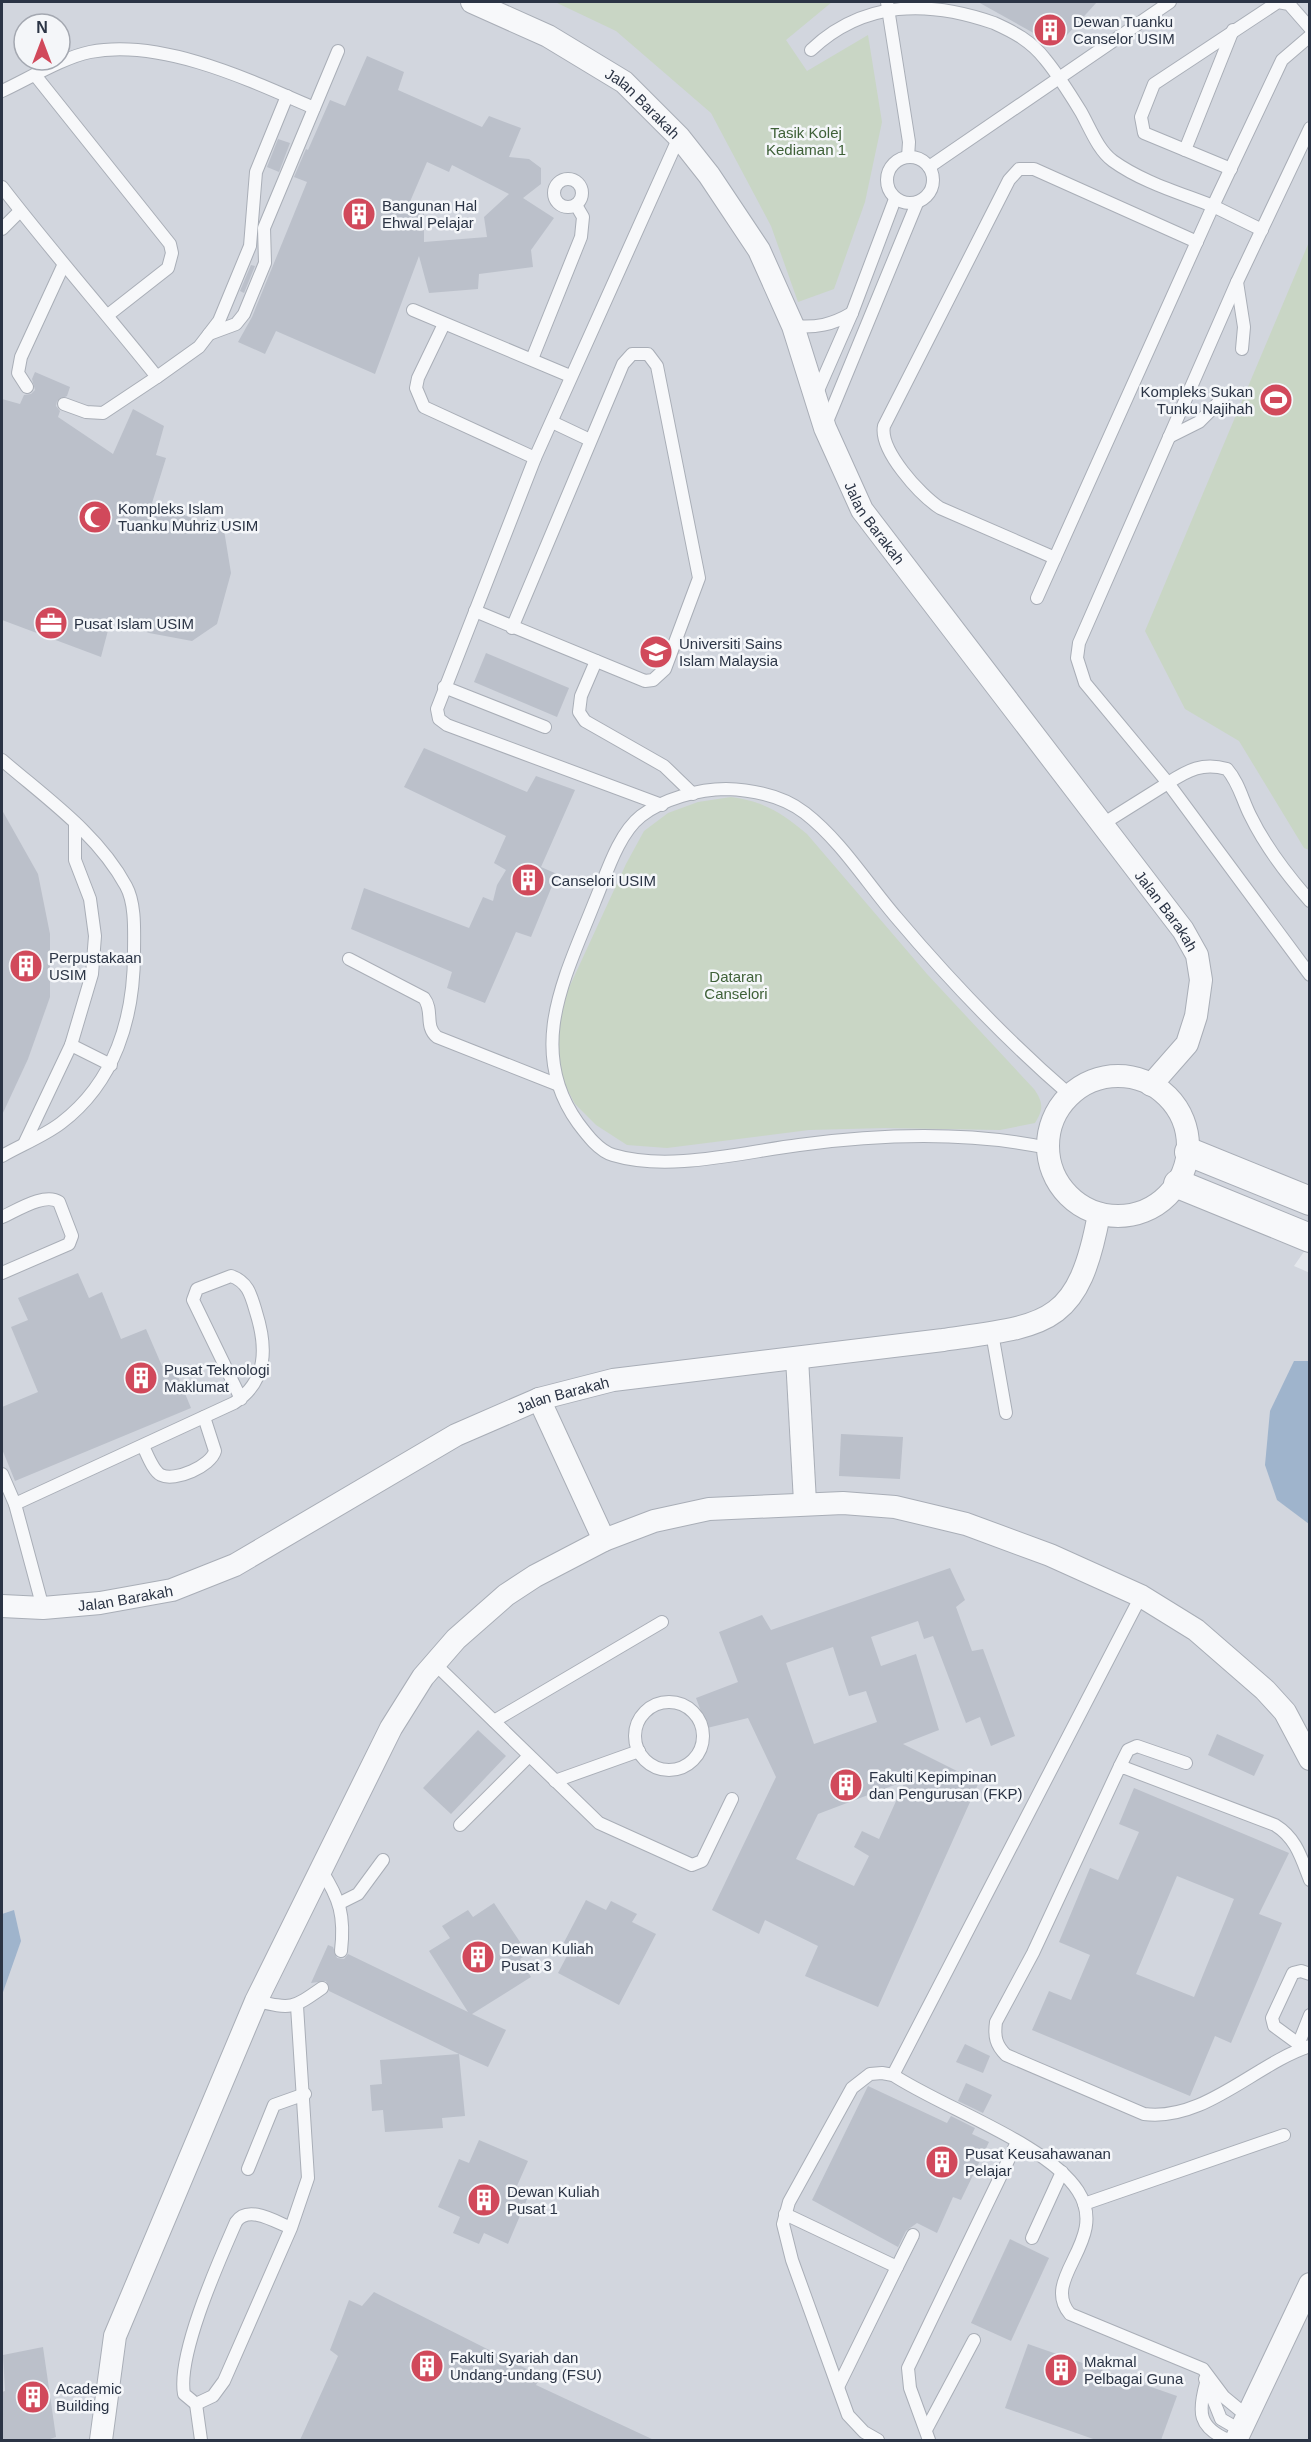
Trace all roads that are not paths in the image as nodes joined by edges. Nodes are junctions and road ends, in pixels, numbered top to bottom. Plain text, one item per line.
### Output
1 (472, 2) edge
2 (918, 2) edge
3 (1170, 2) edge
4 (887, 3) edge
5 (1310, 28) edge
6 (1233, 30) junction
7 (1310, 36) edge
8 (811, 50) dead end
9 (338, 51) dead end
10 (35, 75) junction
11 (1059, 77) junction
12 (2, 92) edge
13 (287, 96) junction
14 (314, 108) junction
15 (1310, 128) edge
16 (679, 137) junction
17 (1185, 150) junction
18 (908, 157) junction
19 (929, 167) junction
20 (1231, 169) junction
21 (2, 187) edge
22 (895, 199) junction
23 (917, 203) junction
24 (576, 205) dead end
25 (1213, 206) junction
26 (20, 211) junction
27 (2, 229) edge
28 (1262, 230) junction
29 (1197, 242) junction
30 (63, 266) junction
31 (1238, 282) junction
32 (413, 310) dead end
33 (852, 313) junction
34 (108, 315) junction
35 (444, 324) junction
36 (793, 326) junction
37 (209, 334) junction
38 (1242, 349) dead end
39 (532, 359) junction
40 (570, 376) junction
41 (157, 377) junction
42 (27, 387) dead end
43 (815, 396) junction
44 (1223, 398) dead end
45 (63, 404) dead end
46 (552, 422) junction
47 (825, 428) junction
48 (1169, 437) junction
49 (590, 440) junction
50 (535, 458) junction
51 (1055, 558) junction
52 (1037, 598) dead end
53 (476, 611) junction
54 (512, 628) junction
55 (596, 661) junction
56 (444, 687) junction
57 (544, 727) dead end
58 (2, 760) edge
59 (1168, 783) junction
60 (693, 794) junction
61 (662, 805) junction
62 (75, 823) junction
63 (1101, 825) junction
64 (1310, 901) edge
65 (349, 959) dead end
66 (1310, 975) edge
67 (71, 1045) junction
68 (111, 1065) junction
69 (556, 1084) junction
70 (1152, 1085) junction
71 (1070, 1095) junction
72 (25, 1142) junction
73 (1048, 1148) junction
74 (1189, 1152) junction
75 (2, 1156) edge
76 (1178, 1184) junction
77 (1310, 1201) edge
78 (1099, 1214) junction
79 (2, 1217) edge
80 (1310, 1238) edge
81 (2, 1273) edge
82 (992, 1333) junction
83 (797, 1358) junction
84 (241, 1399) junction
85 (539, 1399) junction
86 (1006, 1413) dead end
87 (204, 1417) junction
88 (143, 1446) junction
89 (2, 1474) edge
90 (805, 1502) junction
91 (15, 1504) junction
92 (604, 1540) junction
93 (1141, 1596) junction
94 (2, 1606) edge
95 (43, 1608) junction
96 (662, 1622) dead end
97 (435, 1664) junction
98 (494, 1721) junction
99 (639, 1751) junction
100 (529, 1756) junction
101 (1310, 1759) edge
102 (1186, 1763) dead end
103 (1119, 1766) junction
104 (555, 1781) junction
105 (732, 1800) dead end
106 (460, 1825) dead end
107 (1295, 1843) junction
108 (1310, 1846) edge
109 (383, 1860) dead end
110 (321, 1870) junction
111 (1310, 1880) edge
112 (340, 1904) junction
113 (341, 1951) dead end
114 (1310, 1974) edge
115 (322, 1988) dead end
116 (256, 2001) junction
117 (297, 2006) junction
118 (1310, 2015) edge
119 (1304, 2046) edge
120 (893, 2075) junction
121 (304, 2094) junction
122 (1284, 2135) dead end
123 (1017, 2142) junction
124 (248, 2169) dead end
125 (1062, 2172) junction
126 (1084, 2204) junction
127 (784, 2214) junction
128 (291, 2228) junction
129 (913, 2235) dead end
130 (1032, 2238) dead end
131 (897, 2267) junction
132 (1310, 2284) edge
133 (974, 2340) dead end
134 (1203, 2369) junction
135 (839, 2385) junction
136 (196, 2404) junction
137 (1238, 2432) edge
138 (927, 2435) edge
139 (101, 2440) edge
140 (201, 2440) edge
141 (878, 2440) edge

1 - 16 street, Jalan Barakah
2 - 4 lane
2 - 11 lane
3 - 11 lane
4 - 8 lane
4 - 18 lane
5 - 6 lane
6 - 17 lane
6 - 17 lane
7 - 20 lane
9 - 14 lane
10 - 12 lane
10 - 13 lane
10 - 34 lane
11 - 19 lane
11 - 25 lane
13 - 14 lane
13 - 37 lane
14 - 37 lane
15 - 28 lane
16 - 36 street, Jalan Barakah
16 - 40 lane
17 - 20 lane
18 - 19 lane
18 - 22 lane
19 - 23 lane
20 - 25 lane
21 - 26 lane
22 - 23 lane
22 - 33 lane
23 - 47 lane
24 - 39 lane
25 - 28 lane
25 - 29 lane
26 - 27 lane
26 - 30 lane
28 - 31 lane
29 - 51 lane
29 - 51 lane
30 - 34 lane
30 - 42 lane
31 - 38 lane
31 - 48 lane
32 - 35 lane
33 - 36 lane
33 - 43 lane
34 - 41 lane
35 - 39 lane
35 - 50 lane
36 - 43 street, Jalan Barakah
37 - 41 lane
39 - 40 lane
40 - 46 lane
41 - 45 lane
43 - 47 street, Jalan Barakah
44 - 48 lane
46 - 49 lane
46 - 50 lane
47 - 63 street, Jalan Barakah
48 - 59 lane
49 - 54 lane
49 - 55 lane
50 - 53 lane
51 - 52 lane
53 - 54 lane
53 - 56 lane
54 - 55 lane
55 - 60 lane
56 - 57 lane
56 - 61 lane
58 - 62 lane
59 - 63 lane
59 - 64 lane
59 - 66 lane
60 - 61 lane
60 - 71 lane
61 - 69 lane
62 - 67 lane
62 - 68 lane
63 - 70 street, Jalan Barakah
65 - 69 lane
67 - 68 lane
67 - 72 lane
68 - 72 lane
69 - 73 lane
70 - 71 street
70 - 74 street
71 - 73 street
72 - 75 lane
73 - 78 street
74 - 76 street
74 - 77 street
76 - 78 street
76 - 80 street
78 - 82 street, Jalan Barakah
79 - 81 lane
82 - 83 street, Jalan Barakah
82 - 86 lane
83 - 85 street, Jalan Barakah
83 - 90 street
84 - 84 lane
84 - 87 lane
85 - 92 street
85 - 95 street, Jalan Barakah
87 - 88 lane
87 - 88 lane
88 - 91 lane
89 - 91 lane
90 - 92 street
90 - 93 street
91 - 95 lane
92 - 97 street
93 - 101 street
93 - 120 lane
94 - 95 street, Jalan Barakah
96 - 98 lane
97 - 98 lane
97 - 110 street
98 - 100 lane
99 - 99 lane
99 - 104 lane
100 - 104 lane
100 - 106 lane
102 - 103 lane
103 - 107 lane
103 - 119 lane
104 - 105 lane
107 - 108 lane
107 - 111 lane
109 - 112 lane
110 - 112 lane
110 - 116 street
112 - 113 lane
114 - 119 lane
115 - 117 lane
116 - 117 lane
116 - 139 street
117 - 121 lane
118 - 119 lane
120 - 123 lane
120 - 127 lane
121 - 124 lane
121 - 128 lane
122 - 126 lane
123 - 125 lane
123 - 138 lane
125 - 126 lane
125 - 130 lane
126 - 134 lane
127 - 131 lane
127 - 135 lane
128 - 136 lane
128 - 136 lane
129 - 131 lane
131 - 135 lane
132 - 137 street
133 - 138 lane
134 - 137 lane
134 - 137 lane
135 - 141 lane
136 - 140 lane

